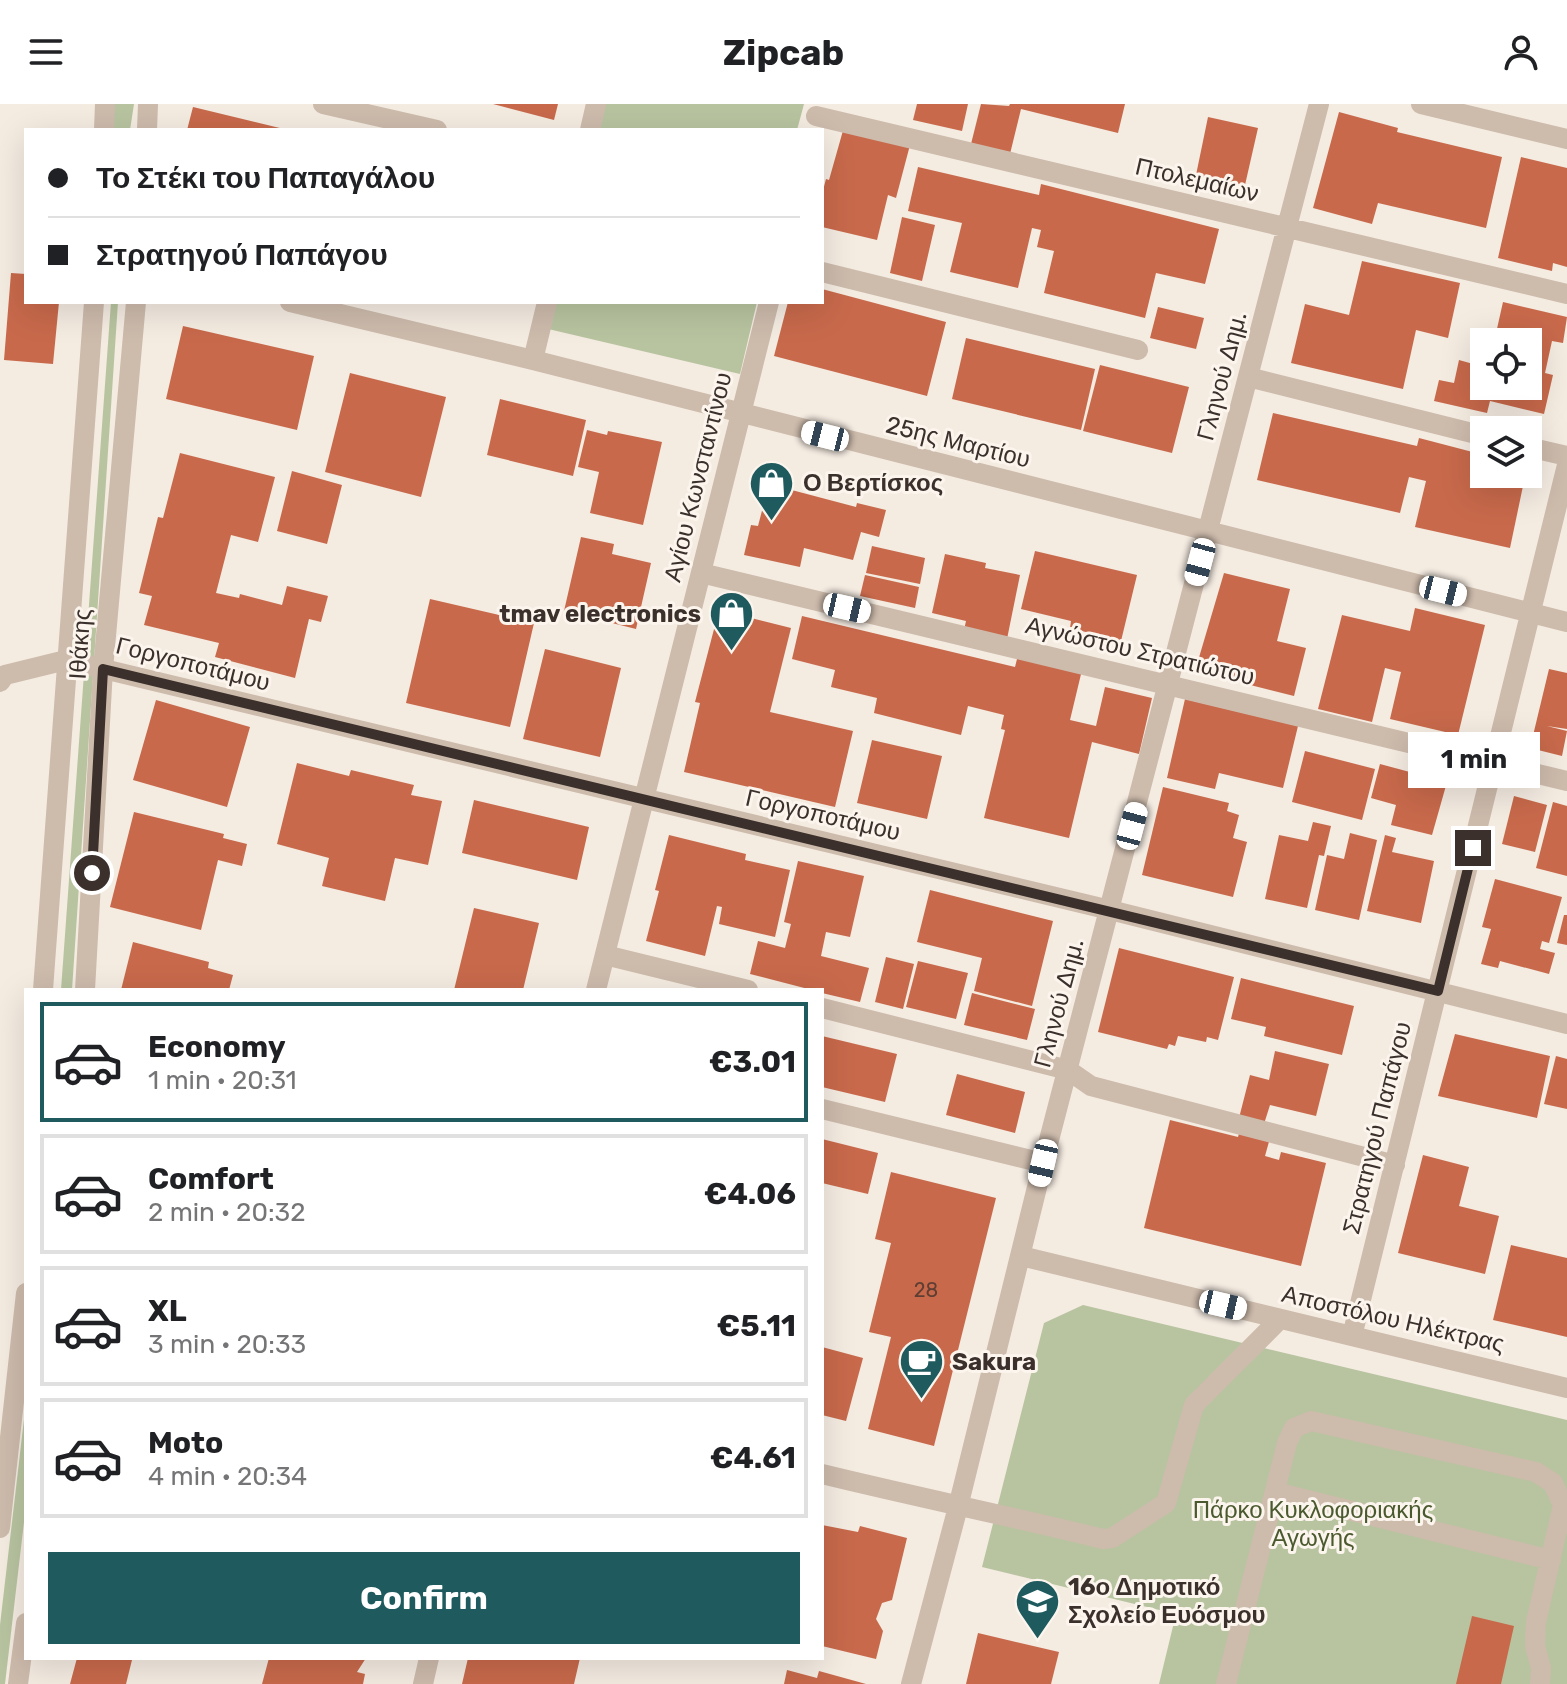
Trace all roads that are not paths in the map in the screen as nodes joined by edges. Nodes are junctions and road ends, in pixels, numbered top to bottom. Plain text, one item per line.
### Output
1 (105, 104) edge
2 (148, 104) edge
3 (323, 104) edge
4 (596, 104) edge
5 (1319, 104) edge
6 (1421, 104) edge
7 (816, 117) edge
8 (104, 128) edge
9 (147, 128) edge
10 (428, 128) edge
11 (590, 128) edge
12 (1567, 139) edge
13 (1287, 228) junction
14 (824, 272) edge
15 (1567, 294) edge
16 (94, 304) edge
17 (136, 304) edge
18 (298, 304) edge
19 (547, 304) edge
20 (768, 304) edge
21 (1138, 350) dead end
22 (533, 360) junction
23 (1248, 377) junction
24 (741, 414) junction
25 (1470, 432) edge
26 (1542, 450) edge
27 (1567, 456) edge
28 (1567, 465) edge
29 (1208, 532) junction
30 (701, 573) junction
31 (1531, 613) junction
32 (1567, 622) edge
33 (66, 660) junction
34 (103, 669) junction
35 (0, 682) edge
36 (1168, 685) junction
37 (1494, 762) junction
38 (1567, 781) edge
39 (644, 800) junction
40 (1110, 910) junction
41 (605, 955) junction
42 (43, 988) edge
43 (85, 988) edge
44 (597, 988) edge
45 (740, 988) edge
46 (1438, 991) junction
47 (824, 1009) edge
48 (1567, 1024) edge
49 (1068, 1070) junction
50 (824, 1109) edge
51 (1043, 1163) junction
52 (1395, 1165) junction
53 (1021, 1256) junction
54 (24, 1311) edge
55 (1280, 1319) junction
56 (1352, 1336) junction
57 (1567, 1388) edge
58 (824, 1474) edge
59 (1275, 1492) junction
60 (958, 1507) junction
61 (0, 1528) edge
62 (1551, 1560) junction
63 (24, 1638) edge
64 (429, 1660) edge
65 (18, 1684) edge
66 (423, 1684) edge
67 (911, 1684) edge
68 (1226, 1684) edge
69 (1540, 1684) edge

1 - 8 street
2 - 9 street
3 - 10 street
4 - 11 street
5 - 13 street, Γληνού Δημ.
6 - 12 street
7 - 13 street, Πτολεμαίων
13 - 15 street, Πτολεμαίων
13 - 23 street, Γληνού Δημ.
14 - 21 street
16 - 33 street, Ιθάκης
17 - 34 street, Ιθάκης
18 - 22 street, 25ης Μαρτίου
19 - 22 street
20 - 24 street, Αγίου Κωνσταντίνου
22 - 24 street, 25ης Μαρτίου
23 - 25 street
23 - 29 street, Γληνού Δημ.
24 - 29 street, 25ης Μαρτίου
24 - 30 street, Αγίου Κωνσταντίνου
26 - 27 street
28 - 31 street, Στρατηγού Παπάγου
29 - 31 street, 25ης Μαρτίου
29 - 36 street, Γληνού Δημ.
30 - 36 street, Αγνώστου Στρατιώτου
30 - 39 street, Αγίου Κωνσταντίνου
31 - 32 street, 25ης Μαρτίου
31 - 37 street, Στρατηγού Παπάγου
33 - 34 street, Γοργοποτάμου
33 - 35 street
33 - 42 street, Ιθάκης
34 - 39 street, Γοργοποτάμου
34 - 43 street, Ιθάκης
36 - 37 street, Αγνώστου Στρατιώτου
36 - 40 street, Γληνού Δημ.
37 - 38 street, Αγνώστου Στρατιώτου
37 - 46 street, Στρατηγού Παπάγου
39 - 40 street, Γοργοποτάμου
39 - 41 street, Αγίου Κωνσταντίνου
40 - 46 street, Γοργοποτάμου
40 - 49 street, Γληνού Δημ.
41 - 44 street, Αγίου Κωνσταντίνου
41 - 45 street
46 - 48 street, Γοργοποτάμου
46 - 52 street, Στρατηγού Παπάγου
47 - 49 street
49 - 51 street, Γληνού Δημ.
49 - 52 street
50 - 51 street
51 - 53 street, Γληνού Δημ.
52 - 56 street, Στρατηγού Παπάγου
53 - 55 street, Αποστόλου Ηλέκτρας
53 - 60 street, Γληνού Δημ.
54 - 61 street
55 - 56 street, Αποστόλου Ηλέκτρας
55 - 60 street
56 - 57 street, Αποστόλου Ηλέκτρας
58 - 60 street
59 - 62 street
59 - 62 street
59 - 68 street
60 - 67 street, Γληνού Δημ.
62 - 69 street
63 - 65 street
64 - 66 street

